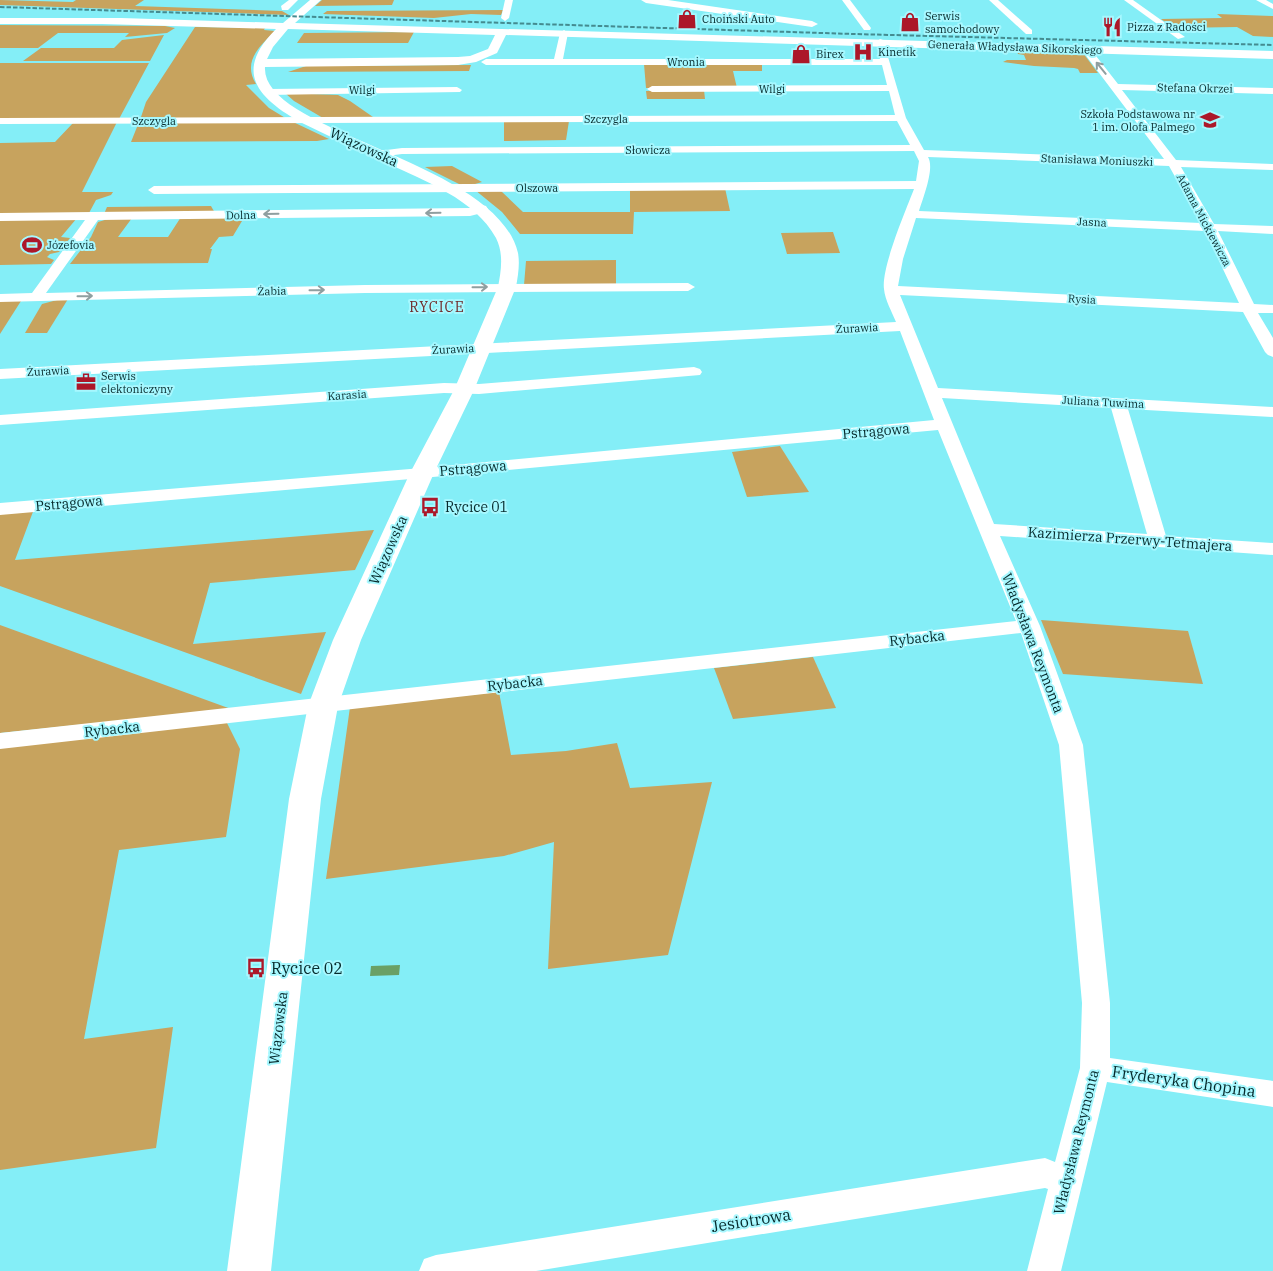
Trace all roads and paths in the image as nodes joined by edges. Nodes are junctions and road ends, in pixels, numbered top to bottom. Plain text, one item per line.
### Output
1 (294, 0) edge
2 (509, 0) edge
3 (646, 0) edge
4 (846, 0) edge
5 (993, 0) edge
6 (1128, 0) edge
7 (1260, 0) edge
8 (312, 4) edge
9 (1273, 7) edge
10 (286, 8) dead end
11 (505, 18) dead end
12 (0, 21) edge
13 (821, 25) dead end
14 (286, 26) junction
15 (850, 27) dead end
16 (498, 31) junction
17 (1010, 31) dead end
18 (1034, 32) joint
19 (567, 33) junction
20 (1155, 36) dead end
21 (1186, 37) joint
22 (877, 40) junction
23 (1086, 49) junction
24 (1273, 55) edge
25 (486, 62) dead end
26 (558, 62) junction
27 (259, 63) junction
28 (1117, 87) junction
29 (893, 88) junction
30 (652, 89) dead end
31 (344, 90) junction
32 (457, 90) dead end
33 (1273, 91) edge
34 (268, 92) junction
35 (901, 118) junction
36 (379, 120) junction
37 (0, 121) edge
38 (309, 121) junction
39 (920, 150) junction
40 (379, 154) junction
41 (1172, 163) junction
42 (1273, 167) edge
43 (921, 185) junction
44 (450, 188) junction
45 (154, 190) dead end
46 (482, 210) junction
47 (910, 214) junction
48 (94, 216) junction
49 (0, 217) edge
50 (1210, 228) junction
51 (1273, 230) edge
52 (507, 287) junction
53 (688, 287) dead end
54 (891, 290) junction
55 (36, 297) junction
56 (0, 298) edge
57 (1248, 307) junction
58 (1273, 309) edge
59 (906, 326) junction
60 (482, 348) junction
61 (1273, 352) edge
62 (694, 372) dead end
63 (0, 374) edge
64 (464, 390) junction
65 (932, 393) junction
66 (1118, 402) junction
67 (1273, 412) edge
68 (0, 420) edge
69 (946, 424) junction
70 (422, 473) junction
71 (0, 509) edge
72 (987, 529) junction
73 (1158, 540) junction
74 (1273, 549) edge
75 (1029, 626) junction
76 (323, 706) junction
77 (0, 741) edge
78 (1095, 1068) junction
79 (1273, 1094) edge
80 (1066, 1180) junction
81 (249, 1271) edge
82 (436, 1271) edge
83 (1044, 1271) edge

1 - 10 street
2 - 11 street
3 - 13 main road
4 - 22 street
5 - 18 street
6 - 21 street
7 - 9 street
8 - 14 main road
12 - 14 main road, Generała Władysława Sikorskiego
14 - 16 main road, Generała Władysława Sikorskiego
14 - 27 main road
15 - 22 main road
16 - 19 main road, Generała Władysława Sikorskiego
16 - 27 main road
17 - 18 main road
19 - 22 main road, Generała Władysława Sikorskiego
19 - 26 street
20 - 21 main road
22 - 23 main road, Generała Władysława Sikorskiego
22 - 26 street, Wronia
22 - 29 street
23 - 24 main road, Generała Władysława Sikorskiego
28 -> 23 street, Adama Mickiewicza
25 - 26 street, Wronia
27 - 34 main road, Wiązowska
28 - 33 street, Stefana Okrzei
28 - 41 street, Adama Mickiewicza
29 - 30 street, Wilgi
29 - 35 street
31 - 32 street, Wilgi
31 - 34 street, Wilgi
31 - 36 street
34 - 38 main road, Wiązowska
35 - 36 street, Szczygla
35 - 39 street
36 - 38 street, Szczygla
37 - 38 street, Szczygla
38 - 40 main road, Wiązowska
39 - 40 street, Słowicza
39 - 41 street, Stanisława Moniuszki
39 - 43 street
40 - 44 main road, Wiązowska
41 - 42 street, Stanisława Moniuszki
41 - 50 street, Adama Mickiewicza
43 - 44 street, Olszowa
43 - 47 street
44 - 45 street, Olszowa
44 - 46 main road, Wiązowska
46 -> 48 street, Dolna
46 - 52 main road, Wiązowska
47 - 50 street, Jasna
47 - 54 street
48 - 49 street, Dolna
48 - 55 street
50 - 51 street, Jasna
50 - 57 street, Adama Mickiewicza
52 - 53 street, Żabia
55 -> 52 street, Żabia
52 - 60 main road, Wiązowska
54 - 57 street, Rysia
54 - 59 street, Władysława Reymonta
55 - 56 street, Żabia
57 - 58 street, Rysia
57 - 61 street, Adama Mickiewicza
59 - 60 street, Żurawia
59 - 65 street, Władysława Reymonta
60 - 63 street, Żurawia
60 - 64 main road, Wiązowska
62 - 64 street, Karasia
64 - 68 street, Karasia
64 - 70 main road, Wiązowska
65 - 66 street, Juliana Tuwima
65 - 69 street, Władysława Reymonta
66 - 67 street, Juliana Tuwima
66 - 73 street
69 - 70 street, Pstrągowa
69 - 72 street, Władysława Reymonta
70 - 71 street, Pstrągowa
70 - 76 main road, Wiązowska
72 - 73 street, Kazimierza Przerwy-Tetmajera
72 - 75 street, Władysława Reymonta
73 - 74 street, Kazimierza Przerwy-Tetmajera
75 - 76 street, Rybacka
75 - 78 street, Władysława Reymonta
76 - 77 street, Rybacka
76 - 81 main road, Wiązowska
78 - 79 street, Fryderyka Chopina
78 - 80 street, Władysława Reymonta
80 - 82 street, Jesiotrowa
80 - 83 street, Władysława Reymonta

